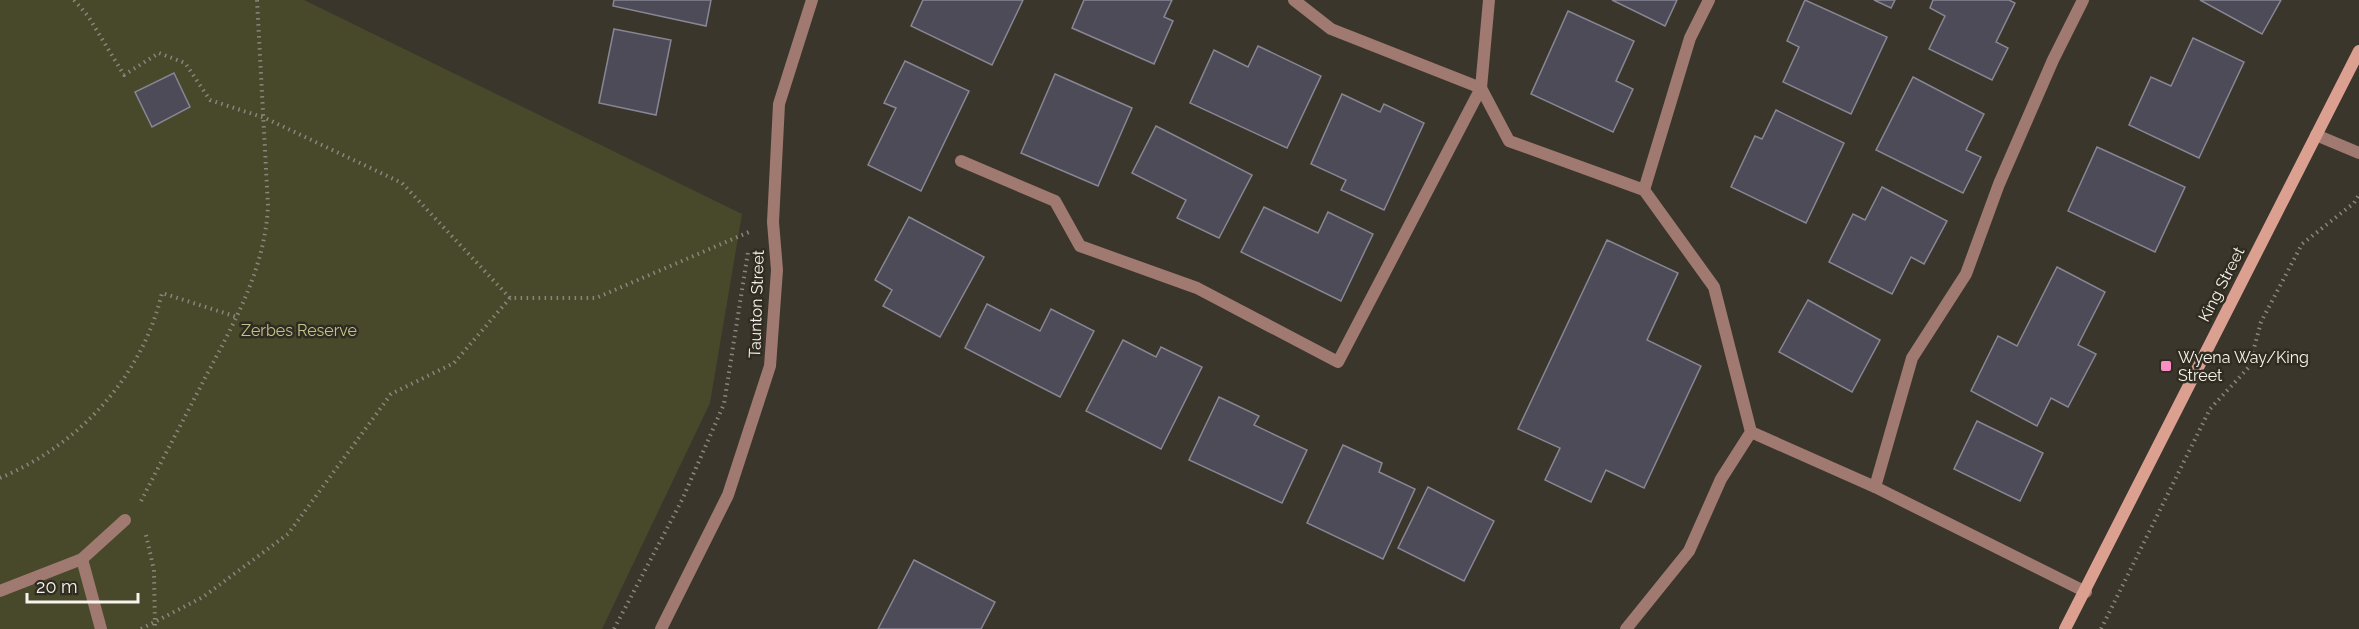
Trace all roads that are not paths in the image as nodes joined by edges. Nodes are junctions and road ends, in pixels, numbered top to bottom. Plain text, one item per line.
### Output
1 (812, 0) edge
2 (1294, 0) edge
3 (1489, 0) edge
4 (1709, 0) edge
5 (2083, 0) edge
6 (2359, 51) edge
7 (1481, 88) junction
8 (2316, 135) junction
9 (2359, 153) edge
10 (961, 161) dead end
11 (1644, 190) junction
12 (1751, 432) junction
13 (1875, 488) junction
14 (125, 520) road end
15 (82, 559) junction
16 (0, 591) edge
17 (2086, 592) junction
18 (101, 629) edge
19 (661, 629) edge
20 (1626, 629) edge
21 (2065, 629) edge

1 - 19 street, Taunton Street
2 - 7 street
3 - 7 street
4 - 11 street
5 - 13 street
6 - 8 main road, King Street
7 - 10 street
7 - 11 street
8 - 9 street
8 - 17 main road, King Street
11 - 12 street
12 - 13 street
12 - 20 street
13 - 17 street
14 - 15 street
15 - 16 street
15 - 18 street
17 - 21 main road, King Street

